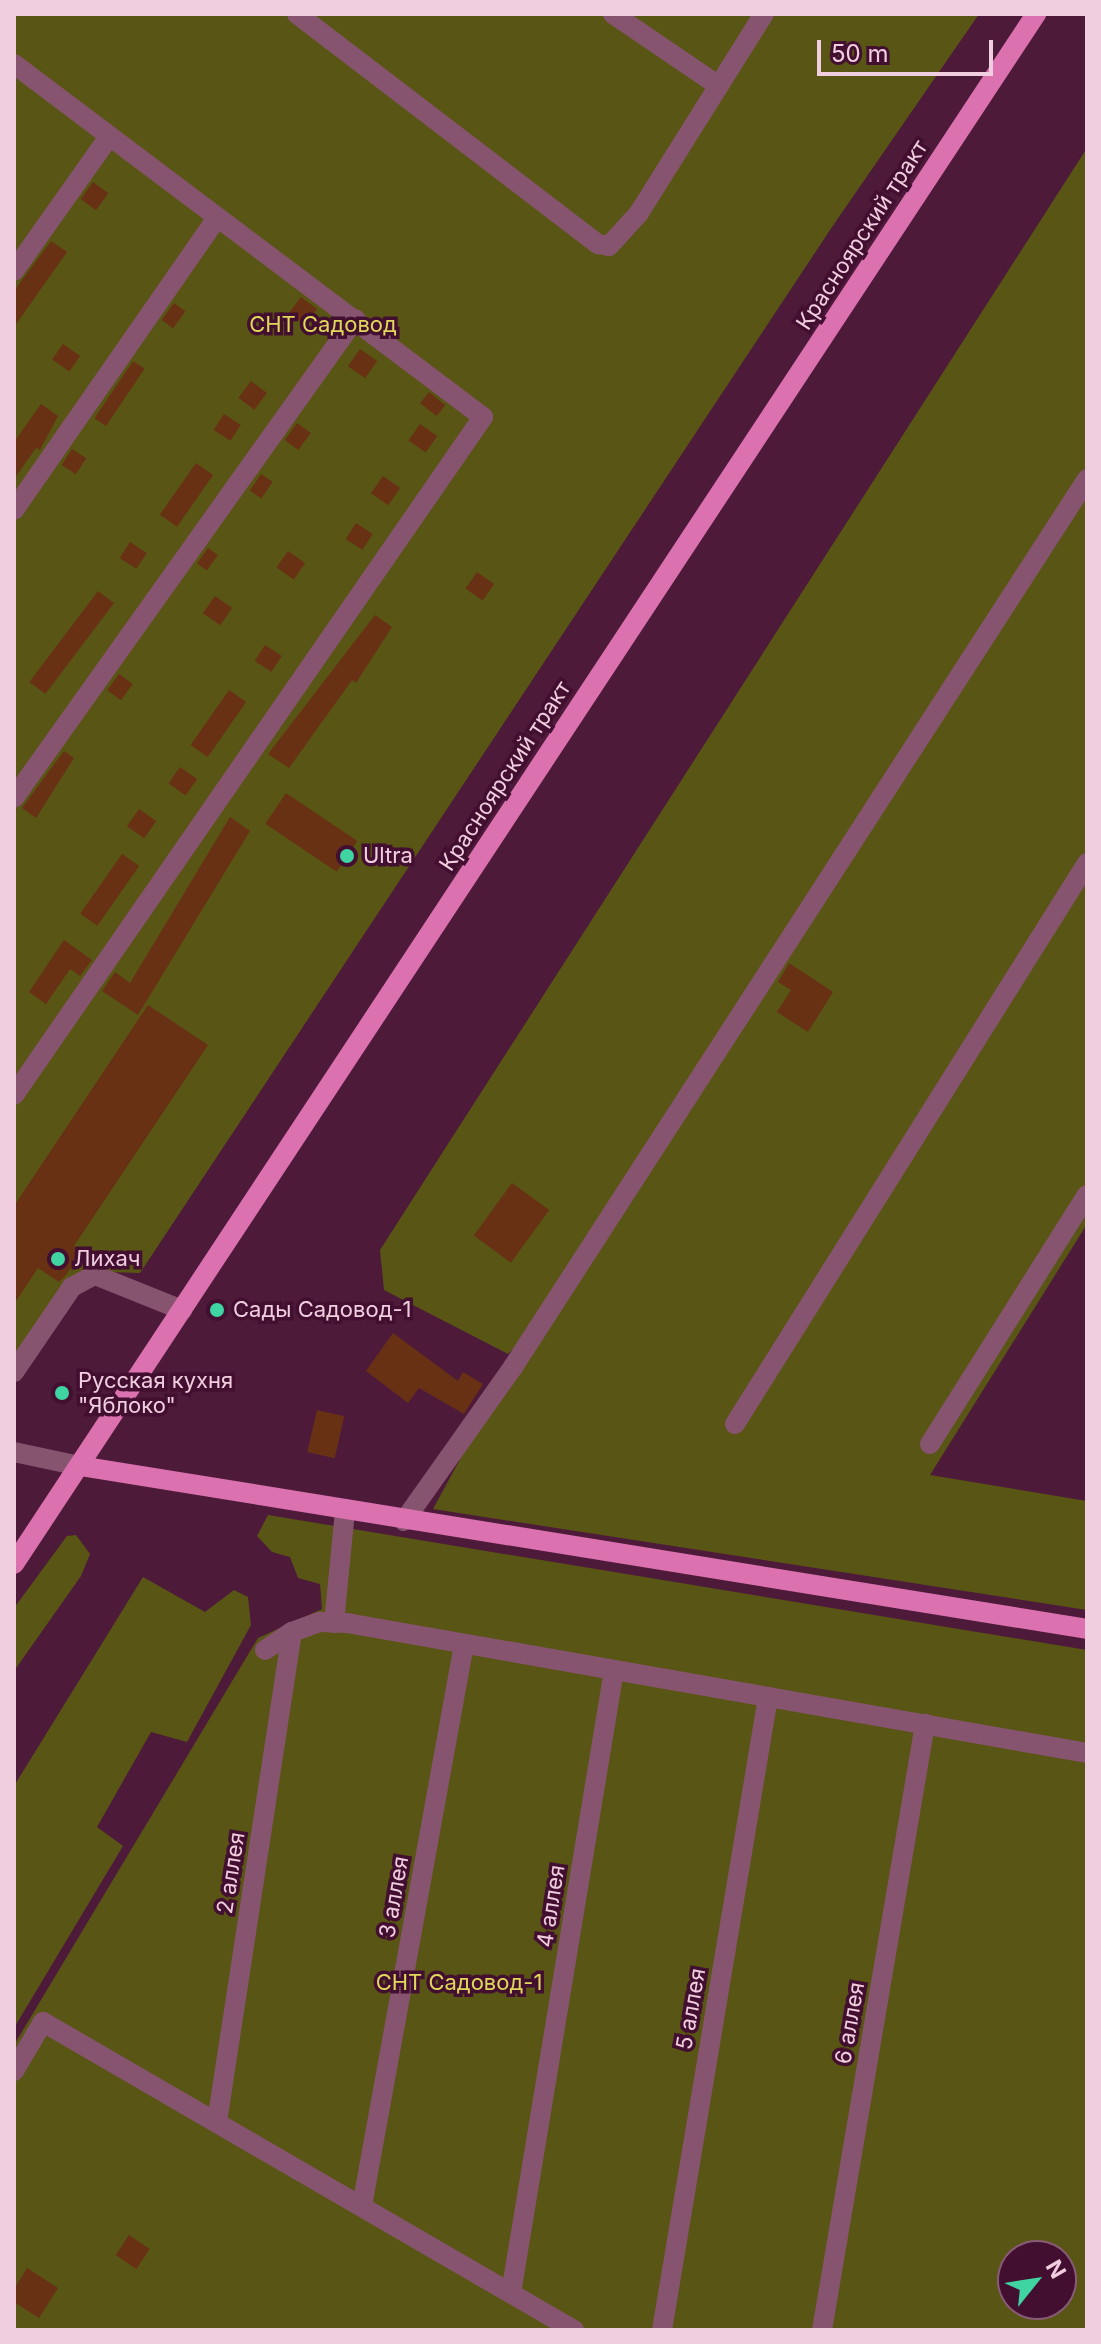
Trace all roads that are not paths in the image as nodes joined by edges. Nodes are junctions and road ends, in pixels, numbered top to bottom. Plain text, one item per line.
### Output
1 (297, 14) edge
2 (613, 14) edge
3 (764, 14) edge
4 (1036, 14) edge
5 (14, 64) edge
6 (719, 86) junction
7 (109, 137) junction
8 (216, 219) junction
9 (14, 271) edge
10 (355, 319) junction
11 (1087, 479) edge
12 (14, 510) edge
13 (14, 798) edge
14 (1087, 863) edge
15 (14, 1095) edge
16 (1087, 1195) edge
17 (182, 1310) junction
18 (14, 1372) edge
19 (735, 1424) dead end
20 (930, 1444) dead end
21 (14, 1452) edge
22 (80, 1466) junction
23 (345, 1510) junction
24 (404, 1521) junction
25 (14, 1564) edge
26 (334, 1623) junction
27 (1087, 1629) edge
28 (292, 1632) junction
29 (464, 1644) junction
30 (265, 1650) dead end
31 (614, 1670) junction
32 (768, 1697) junction
33 (925, 1724) junction
34 (1087, 1753) edge
35 (14, 2071) edge
36 (217, 2122) junction
37 (362, 2206) junction
38 (511, 2293) junction
39 (574, 2330) edge
40 (662, 2330) edge
41 (822, 2330) edge

1 - 6 street
2 - 6 street
3 - 6 street
4 - 17 main road, Красноярский тракт
5 - 7 street
7 - 8 street
7 - 9 street
8 - 10 street
8 - 12 street
10 - 13 street
10 - 15 street
11 - 24 street
14 - 19 street
16 - 20 street
17 - 18 street
17 - 22 main road, Красноярский тракт
21 - 22 street
22 - 23 main road
22 - 25 main road, Красноярский тракт
23 - 24 main road
23 - 26 street
24 - 27 main road
26 - 28 street
26 - 29 street
28 - 30 street
28 - 36 street, 2 аллея
29 - 31 street
29 - 37 street, 3 аллея
31 - 32 street
31 - 38 street, 4 аллея
32 - 33 street
32 - 40 street, 5 аллея
33 - 34 street
33 - 41 street, 6 аллея
35 - 36 street
36 - 37 street
37 - 38 street
38 - 39 street

